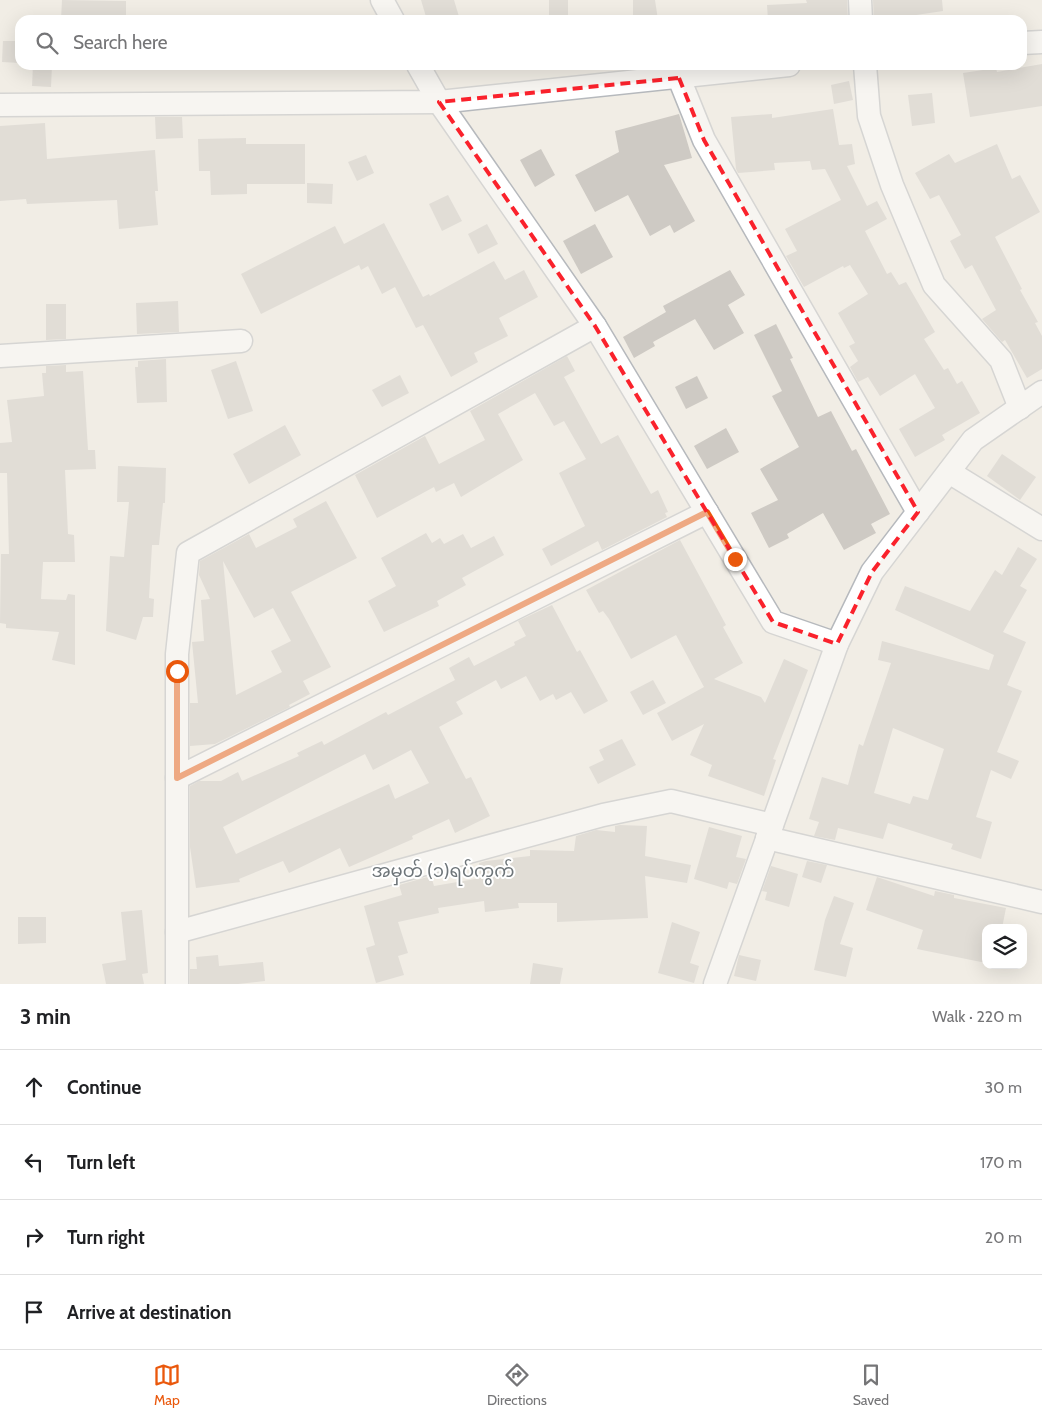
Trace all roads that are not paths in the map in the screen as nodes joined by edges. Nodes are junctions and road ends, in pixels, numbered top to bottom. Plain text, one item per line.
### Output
1 (382, 0) edge
2 (860, 0) edge
3 (390, 15) edge
4 (861, 15) edge
5 (1042, 42) edge
6 (1027, 43) edge
7 (421, 70) edge
8 (747, 70) edge
9 (865, 70) edge
10 (679, 78) junction
11 (439, 102) junction
12 (0, 105) edge
13 (594, 326) junction
14 (241, 341) dead end
15 (0, 356) edge
16 (1042, 392) edge
17 (1020, 408) junction
18 (949, 472) junction
19 (707, 512) junction
20 (918, 512) junction
21 (1042, 529) edge
22 (837, 644) junction
23 (177, 778) junction
24 (770, 831) junction
25 (1042, 902) edge
26 (177, 932) junction
27 (177, 984) edge
28 (715, 984) edge

1 - 3 street
2 - 4 street
5 - 6 street
7 - 11 street
8 - 10 street
9 - 17 street
10 - 11 street
10 - 20 street
11 - 12 street
11 - 13 street
13 - 19 street
13 - 23 street
14 - 15 street
16 - 17 street
17 - 18 street
18 - 20 street
18 - 21 street
19 - 22 street
19 - 23 street
20 - 22 street
22 - 24 street
23 - 26 street
24 - 25 street
24 - 26 street
24 - 28 street
26 - 27 street

